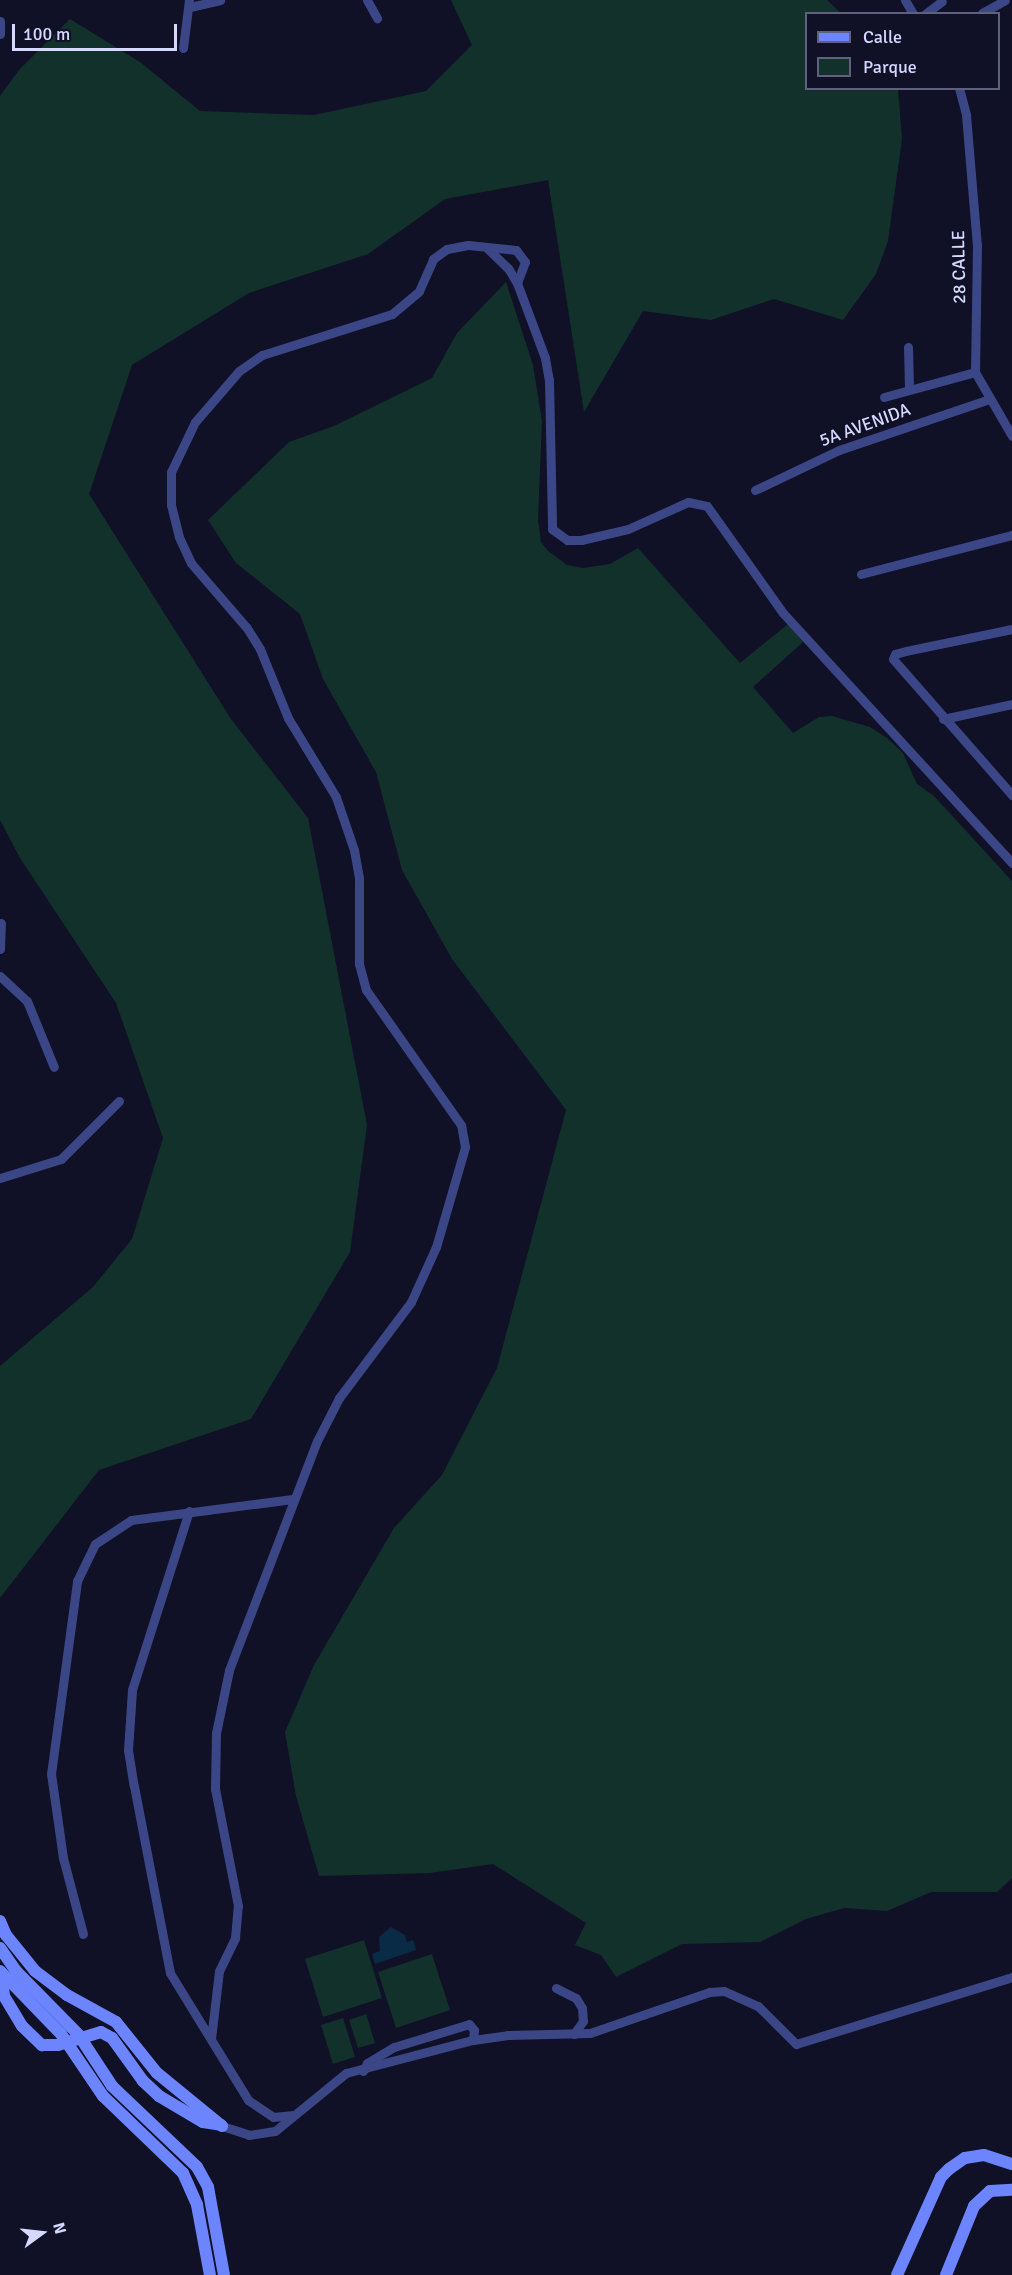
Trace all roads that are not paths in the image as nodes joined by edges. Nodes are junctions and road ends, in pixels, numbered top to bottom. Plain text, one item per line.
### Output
1 (220, 0) edge
2 (367, 0) edge
3 (1005, 0) edge
4 (942, 1) edge
5 (189, 4) edge
6 (928, 12) edge
7 (985, 12) edge
8 (375, 14) dead end
9 (0, 21) edge
10 (0, 34) edge
11 (183, 48) dead end
12 (960, 90) edge
13 (488, 249) junction
14 (516, 283) junction
15 (908, 346) dead end
16 (975, 372) junction
17 (909, 389) junction
18 (884, 397) dead end
19 (990, 399) junction
20 (1012, 436) edge
21 (755, 490) dead end
22 (1012, 535) edge
23 (861, 574) dead end
24 (1012, 629) edge
25 (1012, 704) edge
26 (943, 719) junction
27 (1012, 781) edge
28 (1002, 784) junction
29 (1012, 795) edge
30 (1012, 863) edge
31 (1, 923) edge
32 (0, 949) edge
33 (0, 976) edge
34 (54, 1066) dead end
35 (119, 1101) dead end
36 (0, 1178) edge
37 (293, 1499) junction
38 (189, 1511) junction
39 (0, 1921) edge
40 (83, 1934) dead end
41 (0, 1948) edge
42 (1, 1973) edge
43 (1012, 1977) edge
44 (556, 1988) dead end
45 (574, 2034) junction
46 (211, 2039) junction
47 (472, 2040) junction
48 (363, 2070) junction
49 (294, 2114) junction
50 (222, 2126) junction
51 (1012, 2164) edge
52 (1012, 2190) edge
53 (210, 2275) edge
54 (224, 2275) edge
55 (897, 2275) edge
56 (946, 2275) edge

1 - 5 street
2 - 8 street
3 - 7 street
4 - 6 street
5 - 11 street
9 - 10 street
12 - 16 street, 28 CALLE
13 - 14 street
13 - 14 street
13 - 37 street
14 - 30 street
15 - 17 street
16 - 17 street
16 - 19 street, 28 CALLE
17 - 18 street
19 - 20 street, 28 CALLE
19 - 21 street, 5A AVENIDA
22 - 23 street
24 - 26 street
25 - 26 street
26 - 28 street
27 - 28 street
28 - 29 street
31 - 32 street
33 - 34 street
35 - 36 street
37 - 38 street
37 - 46 street
38 - 40 street
38 - 46 street
39 - 50 main road
41 - 54 main road
42 - 50 main road, bridge
42 - 53 main road
43 - 45 street
44 - 45 street
45 - 47 street
46 - 49 street
47 - 48 street
47 - 48 street
48 - 49 street
49 - 50 street
51 - 55 main road
52 - 56 main road

